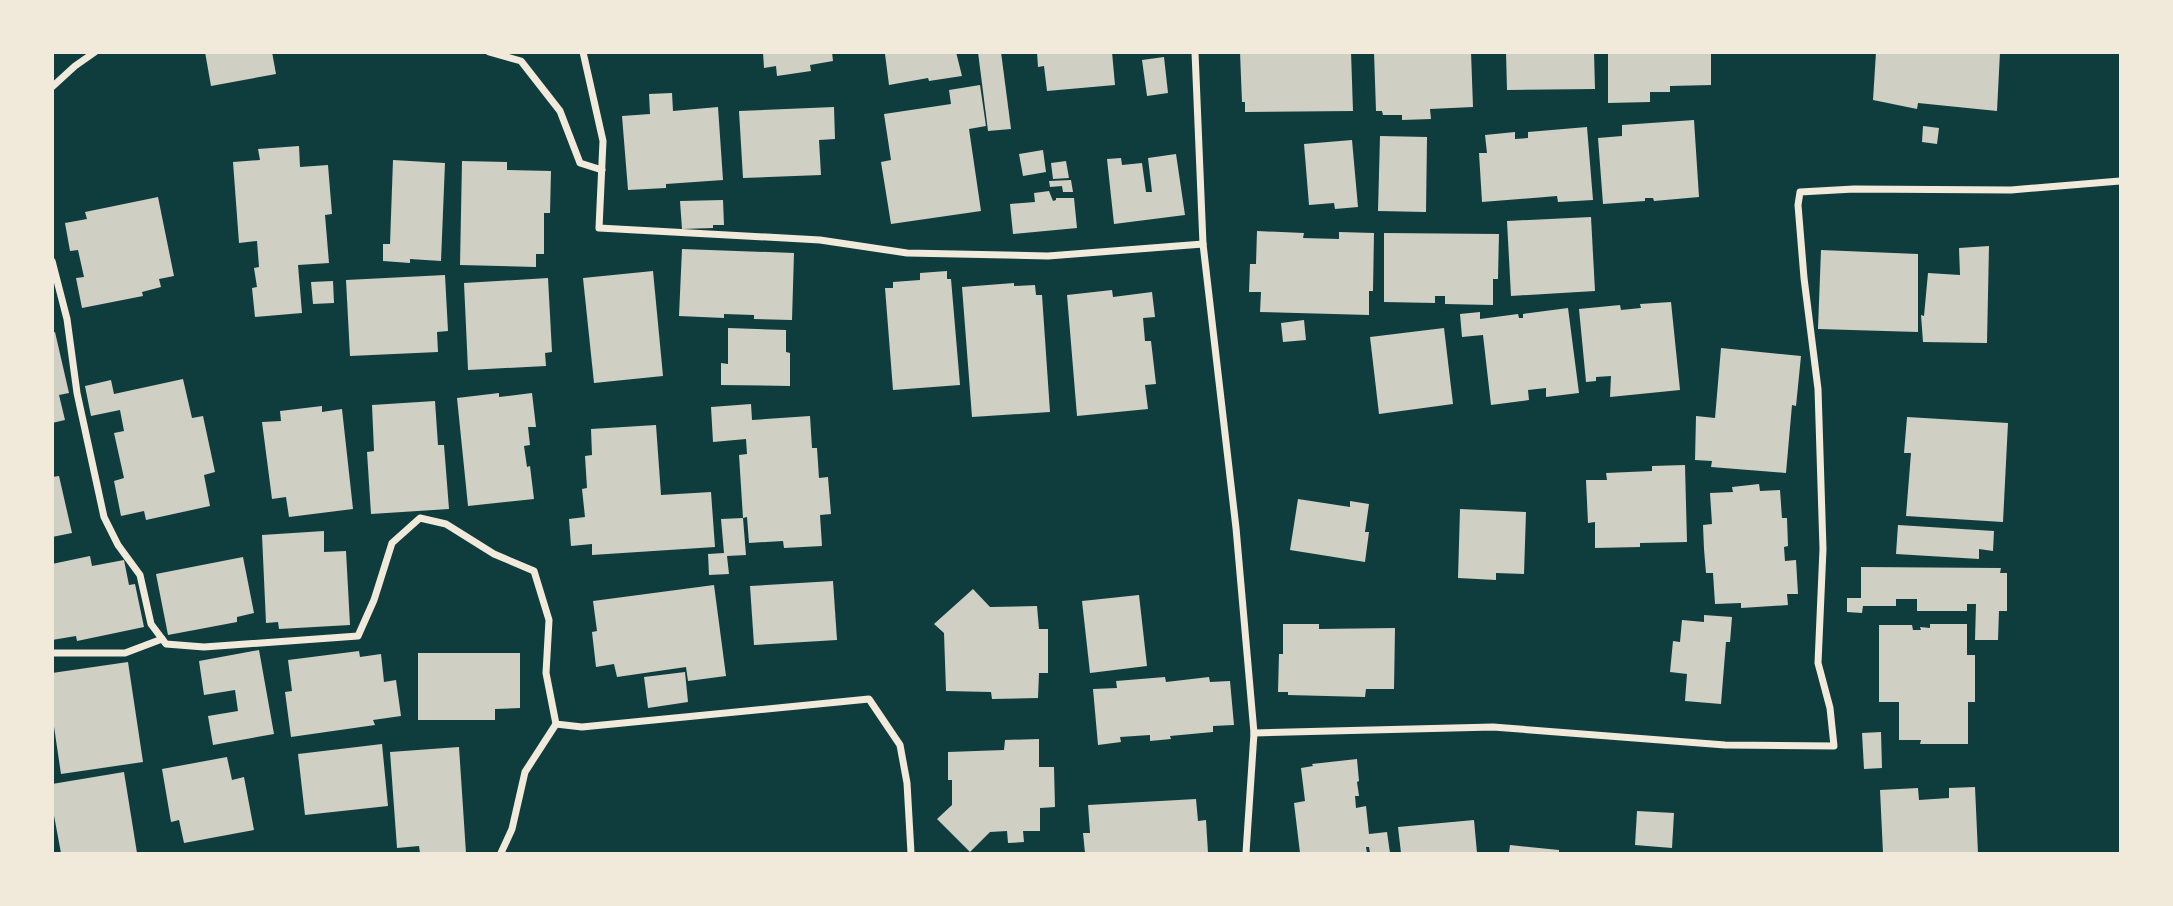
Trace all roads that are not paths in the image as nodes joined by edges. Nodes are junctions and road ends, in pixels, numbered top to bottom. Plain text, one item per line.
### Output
1 (95, 52) edge
2 (489, 52) edge
3 (583, 52) edge
4 (1195, 52) edge
5 (52, 87) edge
6 (602, 170) junction
7 (2120, 181) edge
8 (1203, 244) junction
9 (52, 261) edge
10 (162, 639) junction
11 (52, 653) edge
12 (556, 724) junction
13 (1254, 733) junction
14 (501, 853) edge
15 (911, 853) edge
16 (1246, 853) edge

1 - 5 street
2 - 6 street
3 - 6 street
4 - 8 street
6 - 8 street
7 - 13 street
8 - 13 street
9 - 10 street
10 - 11 street
10 - 12 street
12 - 14 street
12 - 15 street
13 - 16 street

